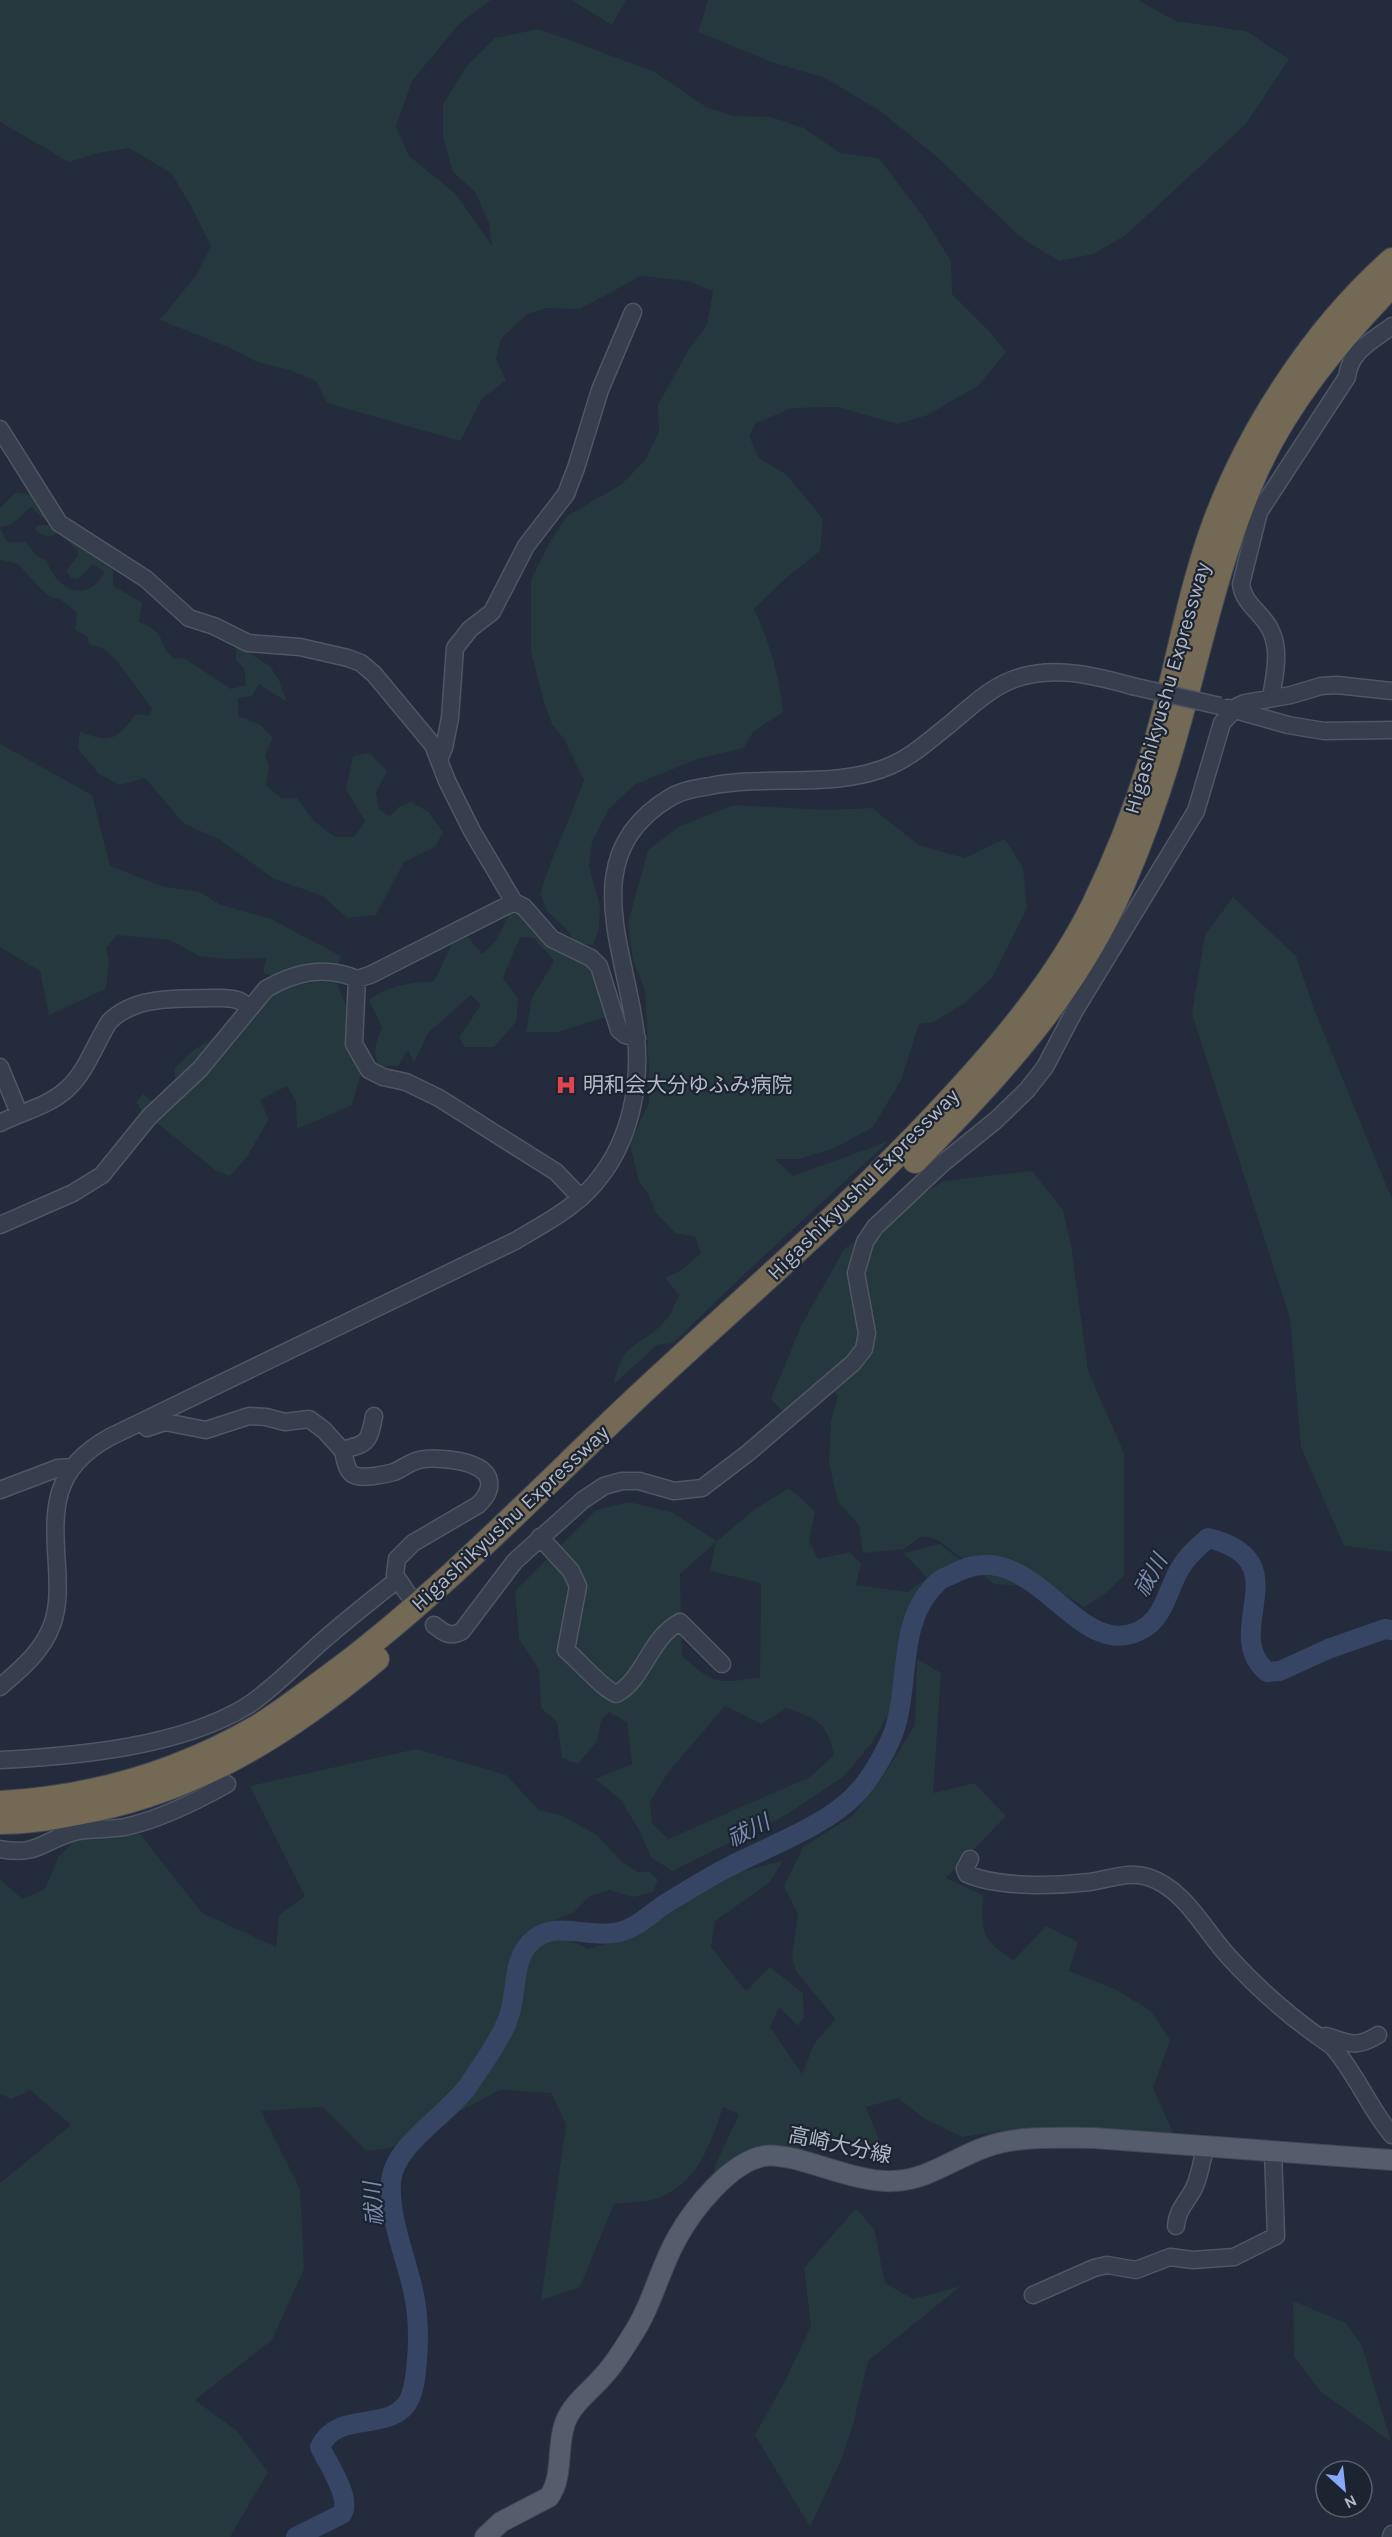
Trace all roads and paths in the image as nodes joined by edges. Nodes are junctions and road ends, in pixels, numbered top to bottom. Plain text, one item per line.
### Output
1 (1392, 260) edge
2 (1392, 285) edge
3 (633, 312) dead end
4 (1392, 326) edge
5 (0, 429) edge
6 (1392, 691) edge
7 (1272, 698) junction
8 (1227, 708) junction
9 (1392, 730) edge
10 (439, 759) junction
11 (514, 902) junction
12 (357, 979) junction
13 (249, 1007) junction
14 (637, 1038) junction
15 (0, 1067) edge
16 (19, 1113) junction
17 (0, 1123) edge
18 (581, 1198) junction
19 (0, 1225) edge
20 (374, 1416) dead end
21 (342, 1450) junction
22 (76, 1463) junction
23 (0, 1490) edge
24 (540, 1537) junction
25 (397, 1580) junction
26 (408, 1594) dead end
27 (434, 1625) dead end
28 (722, 1664) dead end
29 (0, 1687) edge
30 (0, 1760) edge
31 (227, 1784) dead end
32 (0, 1803) edge
33 (0, 1822) edge
34 (0, 1849) edge
35 (970, 1859) dead end
36 (1312, 2031) junction
37 (1378, 2035) dead end
38 (1392, 2135) edge
39 (1205, 2147) junction
40 (1273, 2151) junction
41 (1392, 2160) edge
42 (1176, 2226) dead end
43 (1032, 2295) dead end
44 (485, 2537) edge

1 - 32 highway, Higashikyushu Expressway
2 - 33 highway, Higashikyushu Expressway
3 - 10 street
4 - 7 street
5 - 10 street
6 - 7 street
7 - 8 street
8 - 9 street
8 - 14 street, bridge
8 - 24 street
10 - 11 street
11 - 12 street
11 - 14 street
12 - 13 street
12 - 18 street
13 - 16 street
13 - 19 street
14 - 18 street
15 - 16 street
16 - 17 street
18 - 22 street
20 - 21 street
21 - 22 street
21 - 25 street
22 - 23 street
22 - 29 street
24 - 27 street
24 - 28 street
25 - 26 street
25 - 30 street
31 - 34 street
35 - 36 street
36 - 37 street
36 - 38 street
39 - 40 main road, 高崎大分線
39 - 42 street
39 - 44 main road, 高崎大分線
40 - 41 main road, 高崎大分線
40 - 43 street

